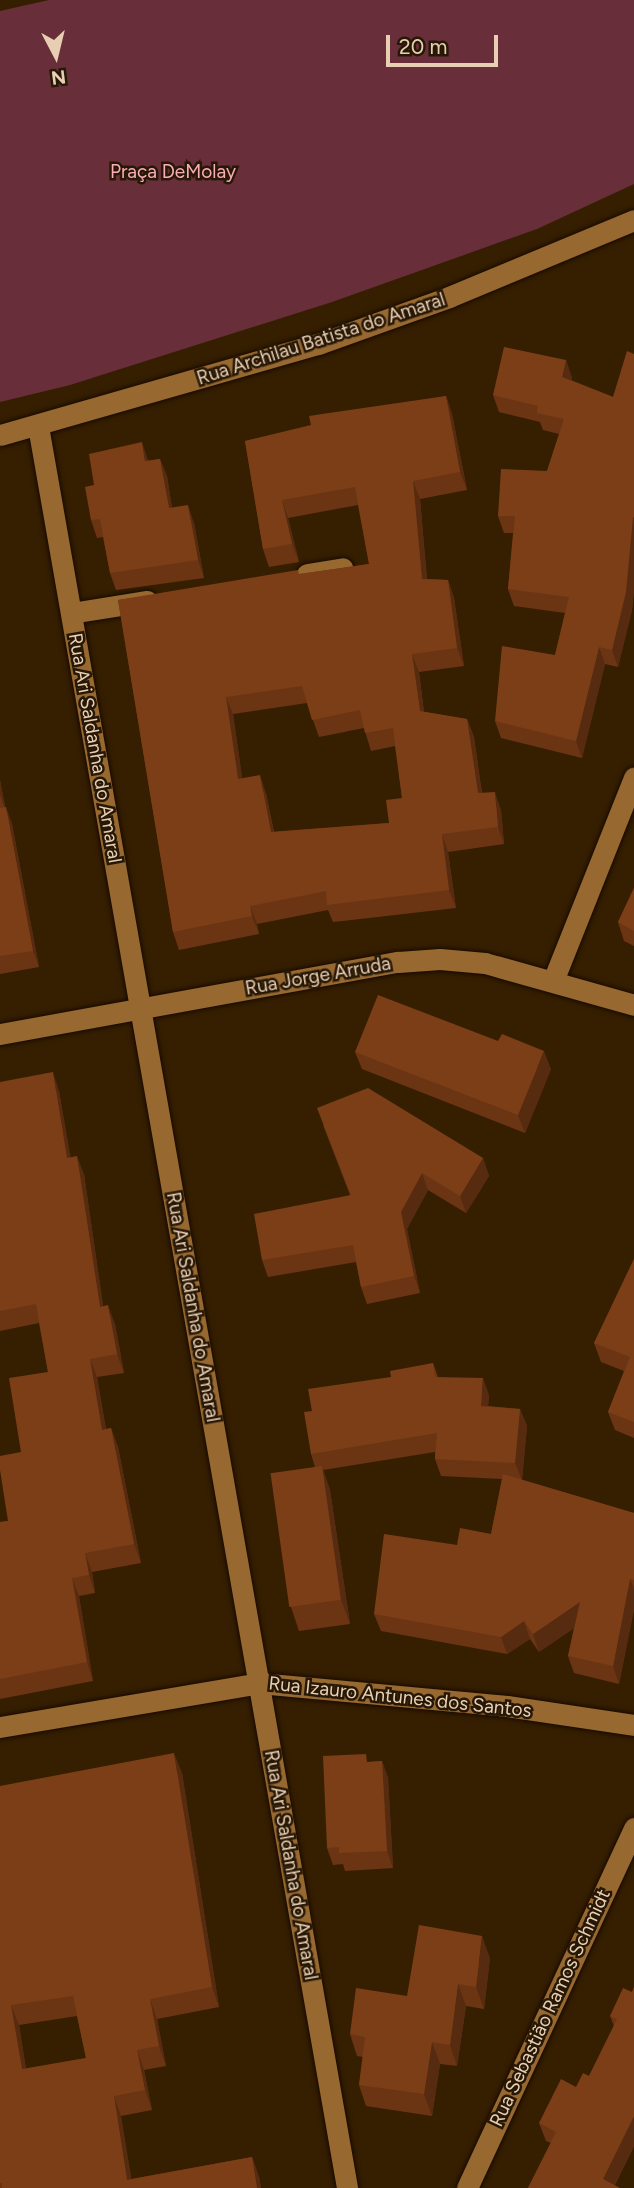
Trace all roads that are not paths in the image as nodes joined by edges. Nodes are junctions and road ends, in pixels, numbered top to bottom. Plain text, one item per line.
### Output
1 (634, 220) edge
2 (38, 426) junction
3 (0, 435) edge
4 (342, 568) edge
5 (288, 577) edge
6 (166, 597) edge
7 (71, 613) junction
8 (634, 777) edge
9 (553, 981) junction
10 (634, 1005) edge
11 (140, 1008) junction
12 (0, 1034) edge
13 (259, 1683) junction
14 (634, 1725) edge
15 (0, 1727) edge
16 (634, 1828) edge
17 (347, 2188) edge
18 (467, 2188) edge

1 - 2 street, Rua Archilau Batista do Amaral
2 - 3 street, Rua Archilau Batista do Amaral
2 - 7 street, Rua Ari Saldanha do Amaral
4 - 5 street
6 - 7 street
7 - 11 street, Rua Ari Saldanha do Amaral
8 - 9 street
9 - 10 street, Rua Jorge Arruda
9 - 11 street, Rua Jorge Arruda
11 - 12 street, Rua Jorge Arruda
11 - 13 street, Rua Ari Saldanha do Amaral
13 - 14 street, Rua Izauro Antunes dos Santos
13 - 15 street, Rua Izauro Antunes dos Santos
13 - 17 street, Rua Ari Saldanha do Amaral
16 - 18 street, Rua Sebastião Ramos Schmidt

